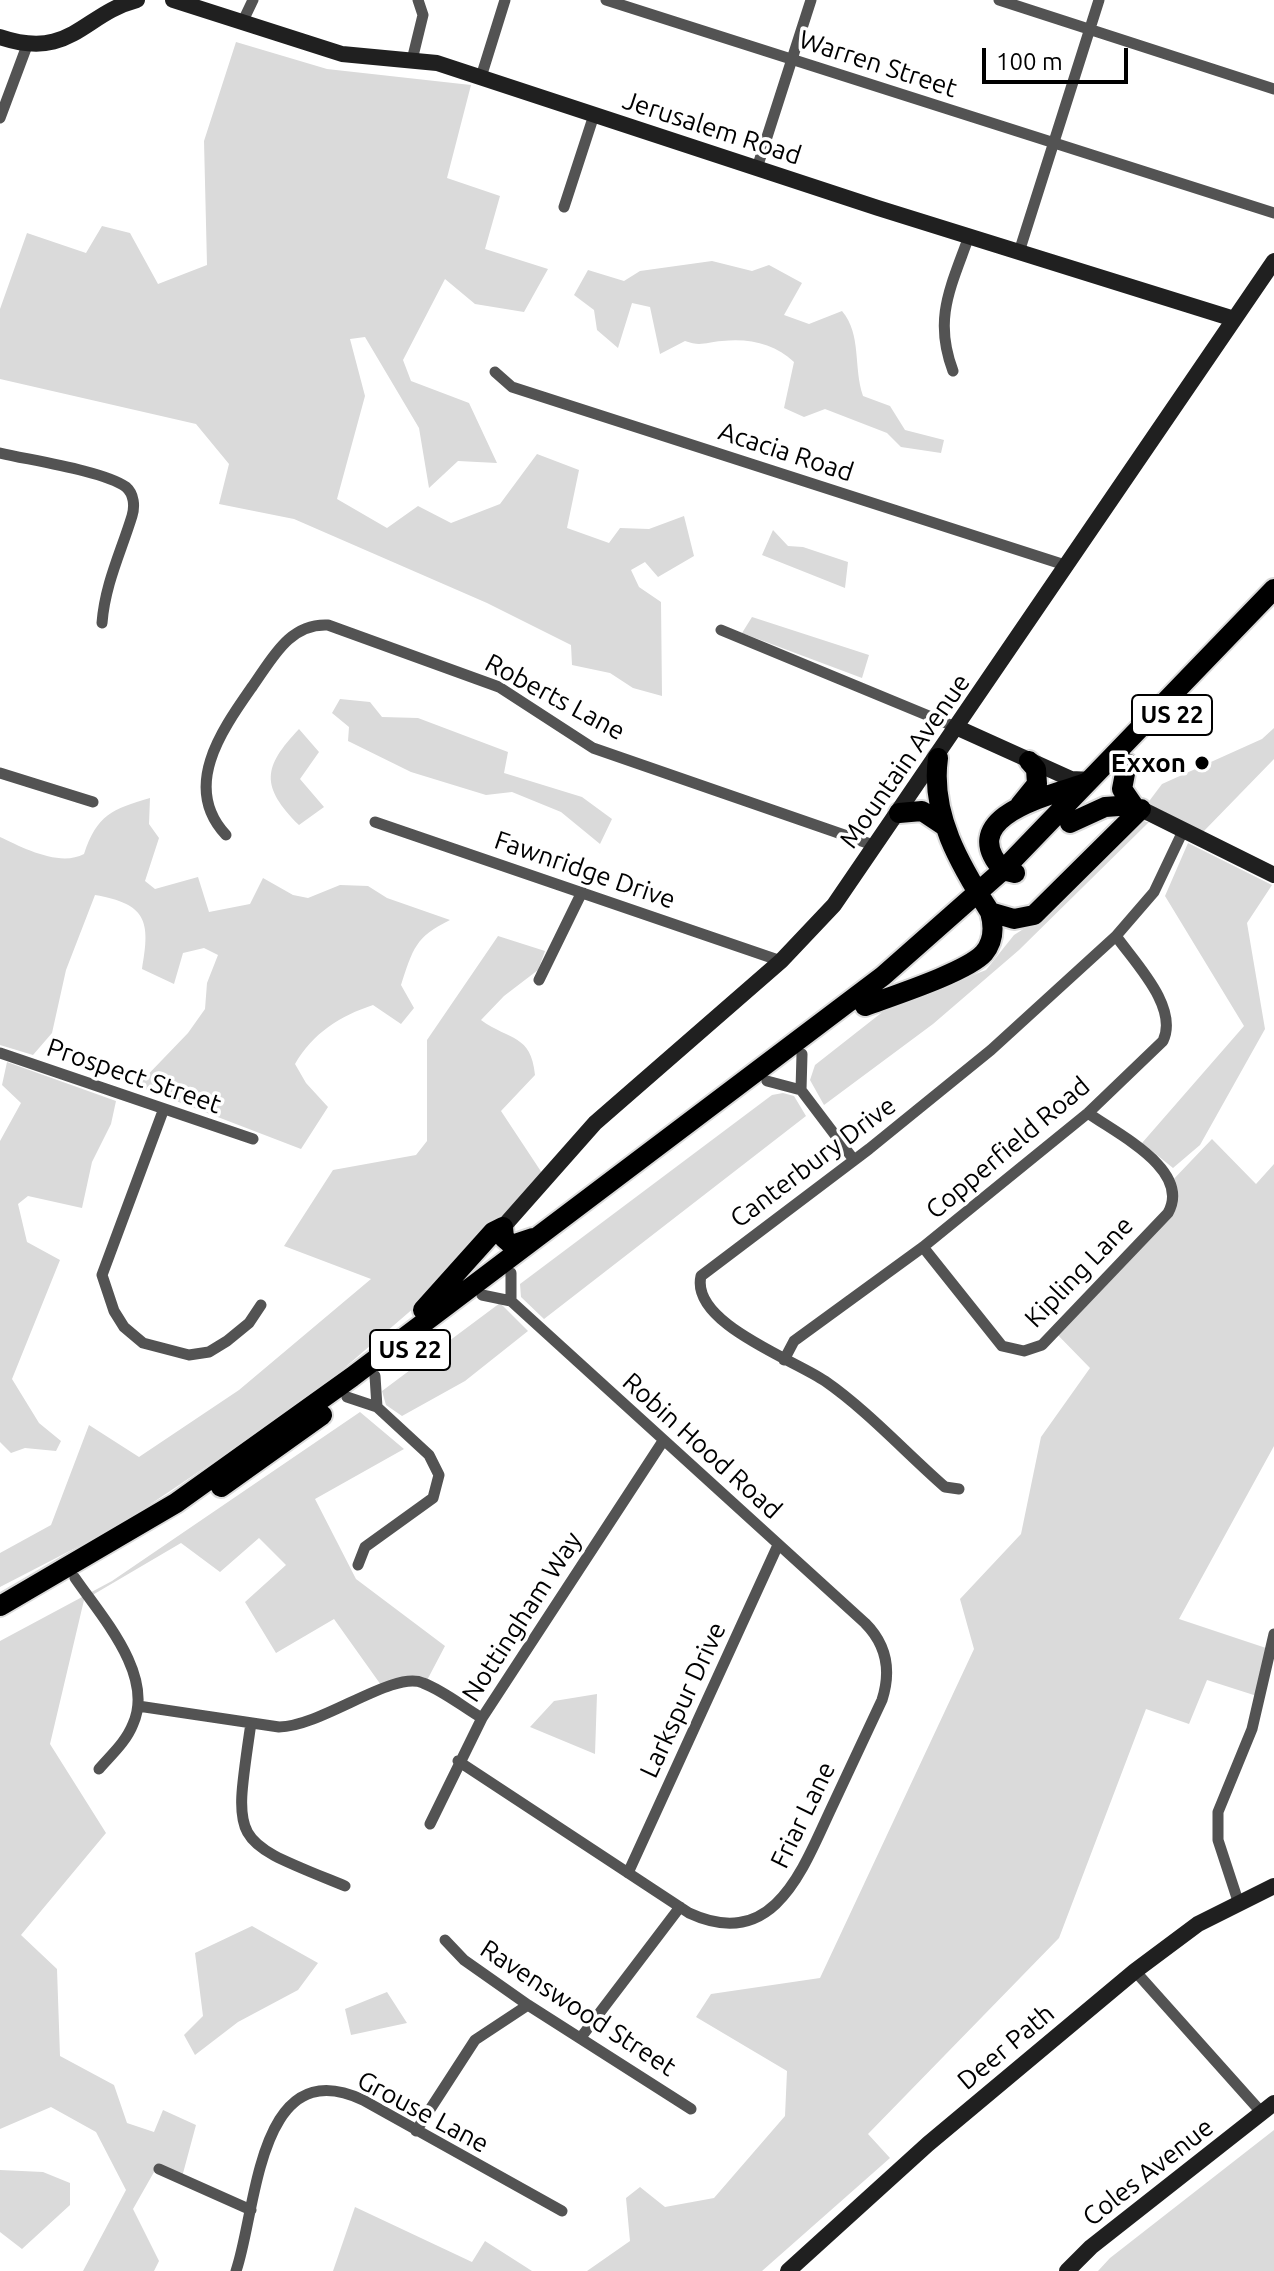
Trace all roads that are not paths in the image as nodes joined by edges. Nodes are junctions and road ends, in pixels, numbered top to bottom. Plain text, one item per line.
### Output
1 (137, 0) edge
2 (173, 0) edge
3 (253, 0) edge
4 (418, 0) edge
5 (505, 0) edge
6 (606, 0) edge
7 (811, 0) edge
8 (999, 0) edge
9 (1099, 0) edge
10 (242, 23) junction
11 (1090, 29) junction
12 (0, 37) edge
13 (28, 43) junction
14 (792, 59) junction
15 (412, 60) junction
16 (481, 77) junction
17 (1274, 89) edge
18 (594, 115) junction
19 (0, 118) edge
20 (1054, 143) junction
21 (757, 168) junction
22 (564, 207) dead end
23 (1274, 213) edge
24 (969, 236) junction
25 (1019, 252) junction
26 (1274, 261) edge
27 (1234, 319) junction
28 (953, 371) dead end
29 (495, 372) dead end
30 (0, 454) edge
31 (1068, 566) junction
32 (1274, 589) edge
33 (1274, 607) edge
34 (102, 623) dead end
35 (721, 630) dead end
36 (958, 728) junction
37 (938, 758) junction
38 (1029, 761) junction
39 (1127, 763) junction
40 (0, 773) edge
41 (1093, 780) junction
42 (93, 802) dead end
43 (1017, 807) junction
44 (1137, 807) junction
45 (899, 813) junction
46 (375, 822) dead end
47 (1070, 823) junction
48 (943, 825) junction
49 (1183, 831) junction
50 (226, 835) dead end
51 (876, 846) junction
52 (1012, 870) junction
53 (1274, 875) edge
54 (582, 892) junction
55 (985, 903) junction
56 (1116, 936) junction
57 (781, 961) junction
58 (539, 980) dead end
59 (865, 1006) junction
60 (0, 1053) edge
61 (802, 1054) junction
62 (767, 1081) junction
63 (801, 1090) junction
64 (163, 1111) junction
65 (1088, 1113) junction
66 (253, 1139) dead end
67 (854, 1160) junction
68 (503, 1227) junction
69 (540, 1235) junction
70 (923, 1247) junction
71 (511, 1273) junction
72 (482, 1295) junction
73 (511, 1301) junction
74 (261, 1305) dead end
75 (784, 1360) junction
76 (375, 1376) junction
77 (350, 1387) junction
78 (377, 1407) junction
79 (663, 1441) junction
80 (959, 1489) dead end
81 (778, 1545) junction
82 (358, 1565) dead end
83 (75, 1578) junction
84 (0, 1606) edge
85 (0, 1620) edge
86 (865, 1623) joint
87 (1274, 1634) edge
88 (138, 1706) junction
89 (482, 1718) junction
90 (251, 1723) junction
91 (458, 1761) junction
92 (99, 1769) dead end
93 (430, 1824) dead end
94 (628, 1873) junction
95 (345, 1886) dead end
96 (1274, 1886) edge
97 (1239, 1904) junction
98 (680, 1907) junction
99 (445, 1940) dead end
100 (1135, 1971) junction
101 (528, 2005) junction
102 (582, 2036) junction
103 (1268, 2108) edge
104 (691, 2109) dead end
105 (416, 2131) junction
106 (159, 2169) dead end
107 (251, 2210) junction
108 (562, 2211) dead end
109 (236, 2271) edge
110 (788, 2271) edge
111 (1067, 2271) edge

1 - 13 street
2 - 10 street, Jerusalem Road
3 - 10 street
4 - 15 street
5 - 16 street
6 - 14 street, Warren Street
7 - 14 street
8 - 11 street
9 - 11 street
10 - 15 street, Jerusalem Road
11 - 17 street
11 - 20 street
12 - 13 street
13 - 19 street
14 - 20 street, Warren Street
14 - 21 street
15 - 16 street, Jerusalem Road
16 - 18 street, Jerusalem Road
18 - 21 street, Jerusalem Road
18 - 22 street
20 - 23 street, Warren Street
20 - 25 street
21 - 24 street, Jerusalem Road
24 - 25 street, Jerusalem Road
24 - 28 street
25 - 27 street, Jerusalem Road
26 - 27 street, Mountain Avenue
27 - 31 street, Mountain Avenue
29 - 31 street, Acacia Road
30 - 34 street
31 - 36 street, Mountain Avenue
32 - 41 highway, US 22
33 - 39 highway, US 22
35 - 36 street
36 - 37 street, Mountain Avenue
36 - 38 street
37 - 45 street, Mountain Avenue
37 - 48 highway
38 - 41 street
38 - 43 highway
39 - 44 highway
39 - 47 highway, US 22
40 - 42 street
41 - 43 highway
41 - 52 highway, US 22
43 - 52 highway
44 - 47 highway
44 - 49 street
44 - 55 highway
45 - 48 highway
45 - 51 street, Mountain Avenue
46 - 54 street, Fawnridge Drive
47 - 52 highway, US 22
48 - 55 highway
49 - 53 street
49 - 56 street, Canterbury Drive
50 - 51 street, Roberts Lane
51 - 57 street, Mountain Avenue
52 - 55 highway, US 22
54 - 57 street, Fawnridge Drive
54 - 58 street
55 - 59 highway, US 22
55 - 59 highway
55 - 69 highway, US 22
56 - 65 street, Copperfield Road
56 - 67 street, Canterbury Drive
57 - 68 street, Mountain Avenue
59 - 61 highway, US 22
60 - 64 street, Prospect Street
61 - 62 highway, US 22
61 - 63 street
62 - 63 street
62 - 71 highway, US 22
63 - 67 street
64 - 66 street, Prospect Street
64 - 74 street
65 - 70 street, Copperfield Road
65 - 70 street, Kipling Lane
67 - 75 street, Canterbury Drive
68 - 69 highway
68 - 77 highway
69 - 77 highway, US 22
70 - 75 street, Copperfield Road
71 - 72 highway, US 22
71 - 73 street
72 - 73 street
72 - 76 highway, US 22
73 - 79 street, Robin Hood Road
75 - 80 street, Canterbury Drive
76 - 77 highway, US 22
76 - 78 street
77 - 78 street
77 - 83 highway, US 22
77 - 84 highway, US 22
78 - 82 street
79 - 81 street, Robin Hood Road
79 - 89 street, Nottingham Way
81 - 86 street, Robin Hood Road
81 - 94 street, Larkspur Drive
83 - 85 highway, US 22
83 - 88 street
86 - 98 street, Friar Lane
87 - 97 street
88 - 90 street
88 - 92 street
89 - 90 street
89 - 91 street, Nottingham Way
90 - 95 street
91 - 93 street, Nottingham Way
91 - 94 street, Friar Lane
94 - 98 street, Friar Lane
96 - 97 street, Deer Path
97 - 100 street, Deer Path
98 - 102 street
99 - 101 street, Ravenswood Street
100 - 103 street
100 - 110 street, Deer Path
101 - 102 street, Ravenswood Street
101 - 105 street
102 - 104 street, Ravenswood Street
103 - 111 street, Coles Avenue
105 - 107 street, Grouse Lane
105 - 108 street, Grouse Lane
106 - 107 street
107 - 109 street, Grouse Lane

